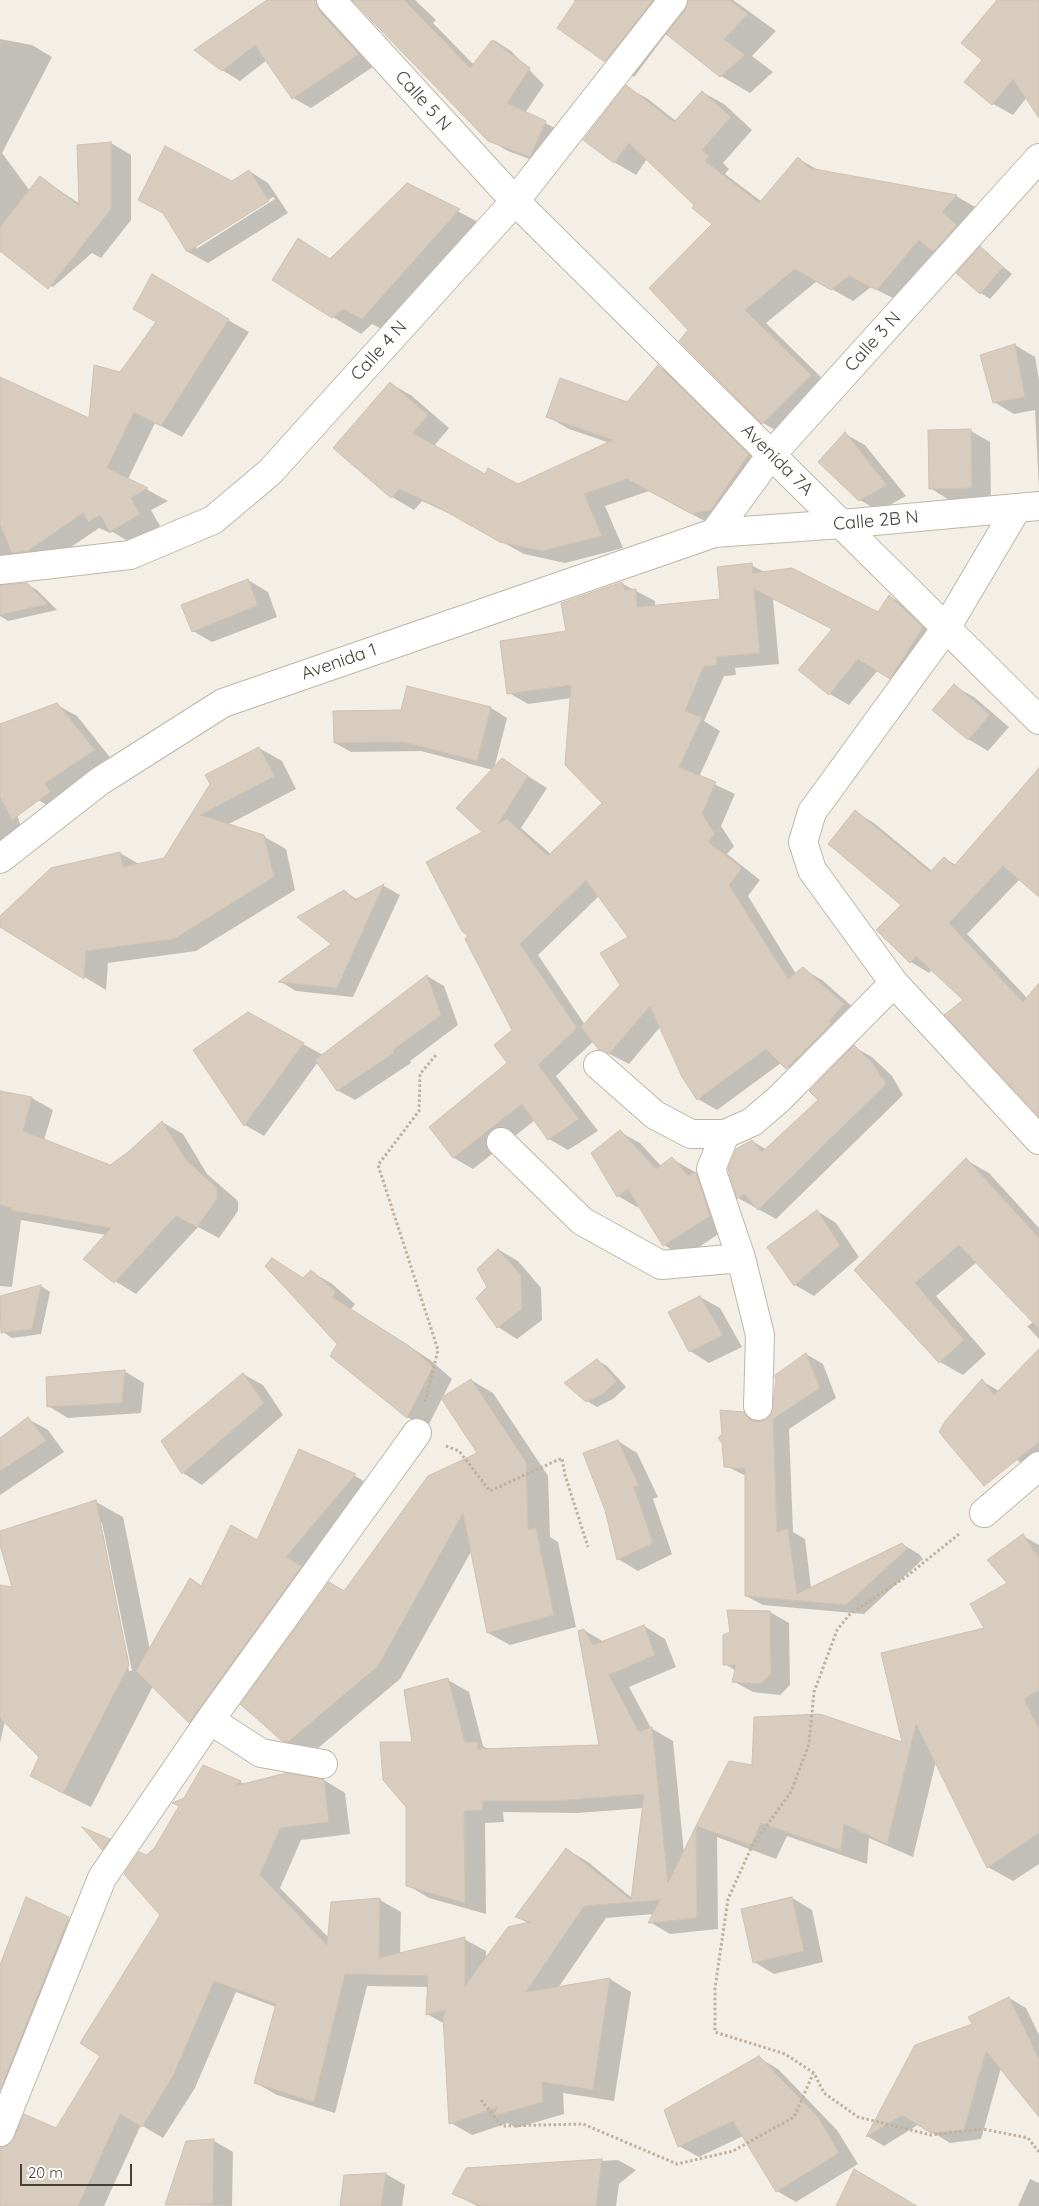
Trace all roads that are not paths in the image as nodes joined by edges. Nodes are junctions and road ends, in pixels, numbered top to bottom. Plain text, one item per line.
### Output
1 (331, 0) edge
2 (673, 0) edge
3 (1039, 158) edge
4 (515, 201) junction
5 (772, 455) junction
6 (1028, 507) edge
7 (842, 524) junction
8 (714, 533) junction
9 (0, 570) edge
10 (946, 628) junction
11 (1039, 720) edge
12 (0, 859) edge
13 (894, 983) junction
14 (598, 1065) dead end
15 (725, 1134) junction
16 (1039, 1140) edge
17 (501, 1142) dead end
18 (741, 1258) junction
19 (758, 1406) dead end
20 (417, 1433) road end
21 (1039, 1466) edge
22 (984, 1513) road end
23 (210, 1720) junction
24 (323, 1764) dead end
25 (0, 2132) edge

1 - 4 street, Calle 5 N
2 - 4 street, Calle 4 N
3 - 5 street, Calle 3 N
4 - 5 street, Avenida 7A
4 - 9 street, Calle 4 N
5 - 7 street, Avenida 7A
5 - 8 street, Calle 3 N
6 - 7 street, Calle 2B N
6 - 10 street
7 - 8 street, Calle 2B N
7 - 10 street, Avenida 7A
8 - 12 street, Avenida 1
10 - 11 street, Avenida 7A
10 - 13 street
13 - 15 street
13 - 16 street
14 - 15 street
15 - 18 street
17 - 18 street
18 - 19 street
20 - 23 street
21 - 22 street
23 - 24 street
23 - 25 street

